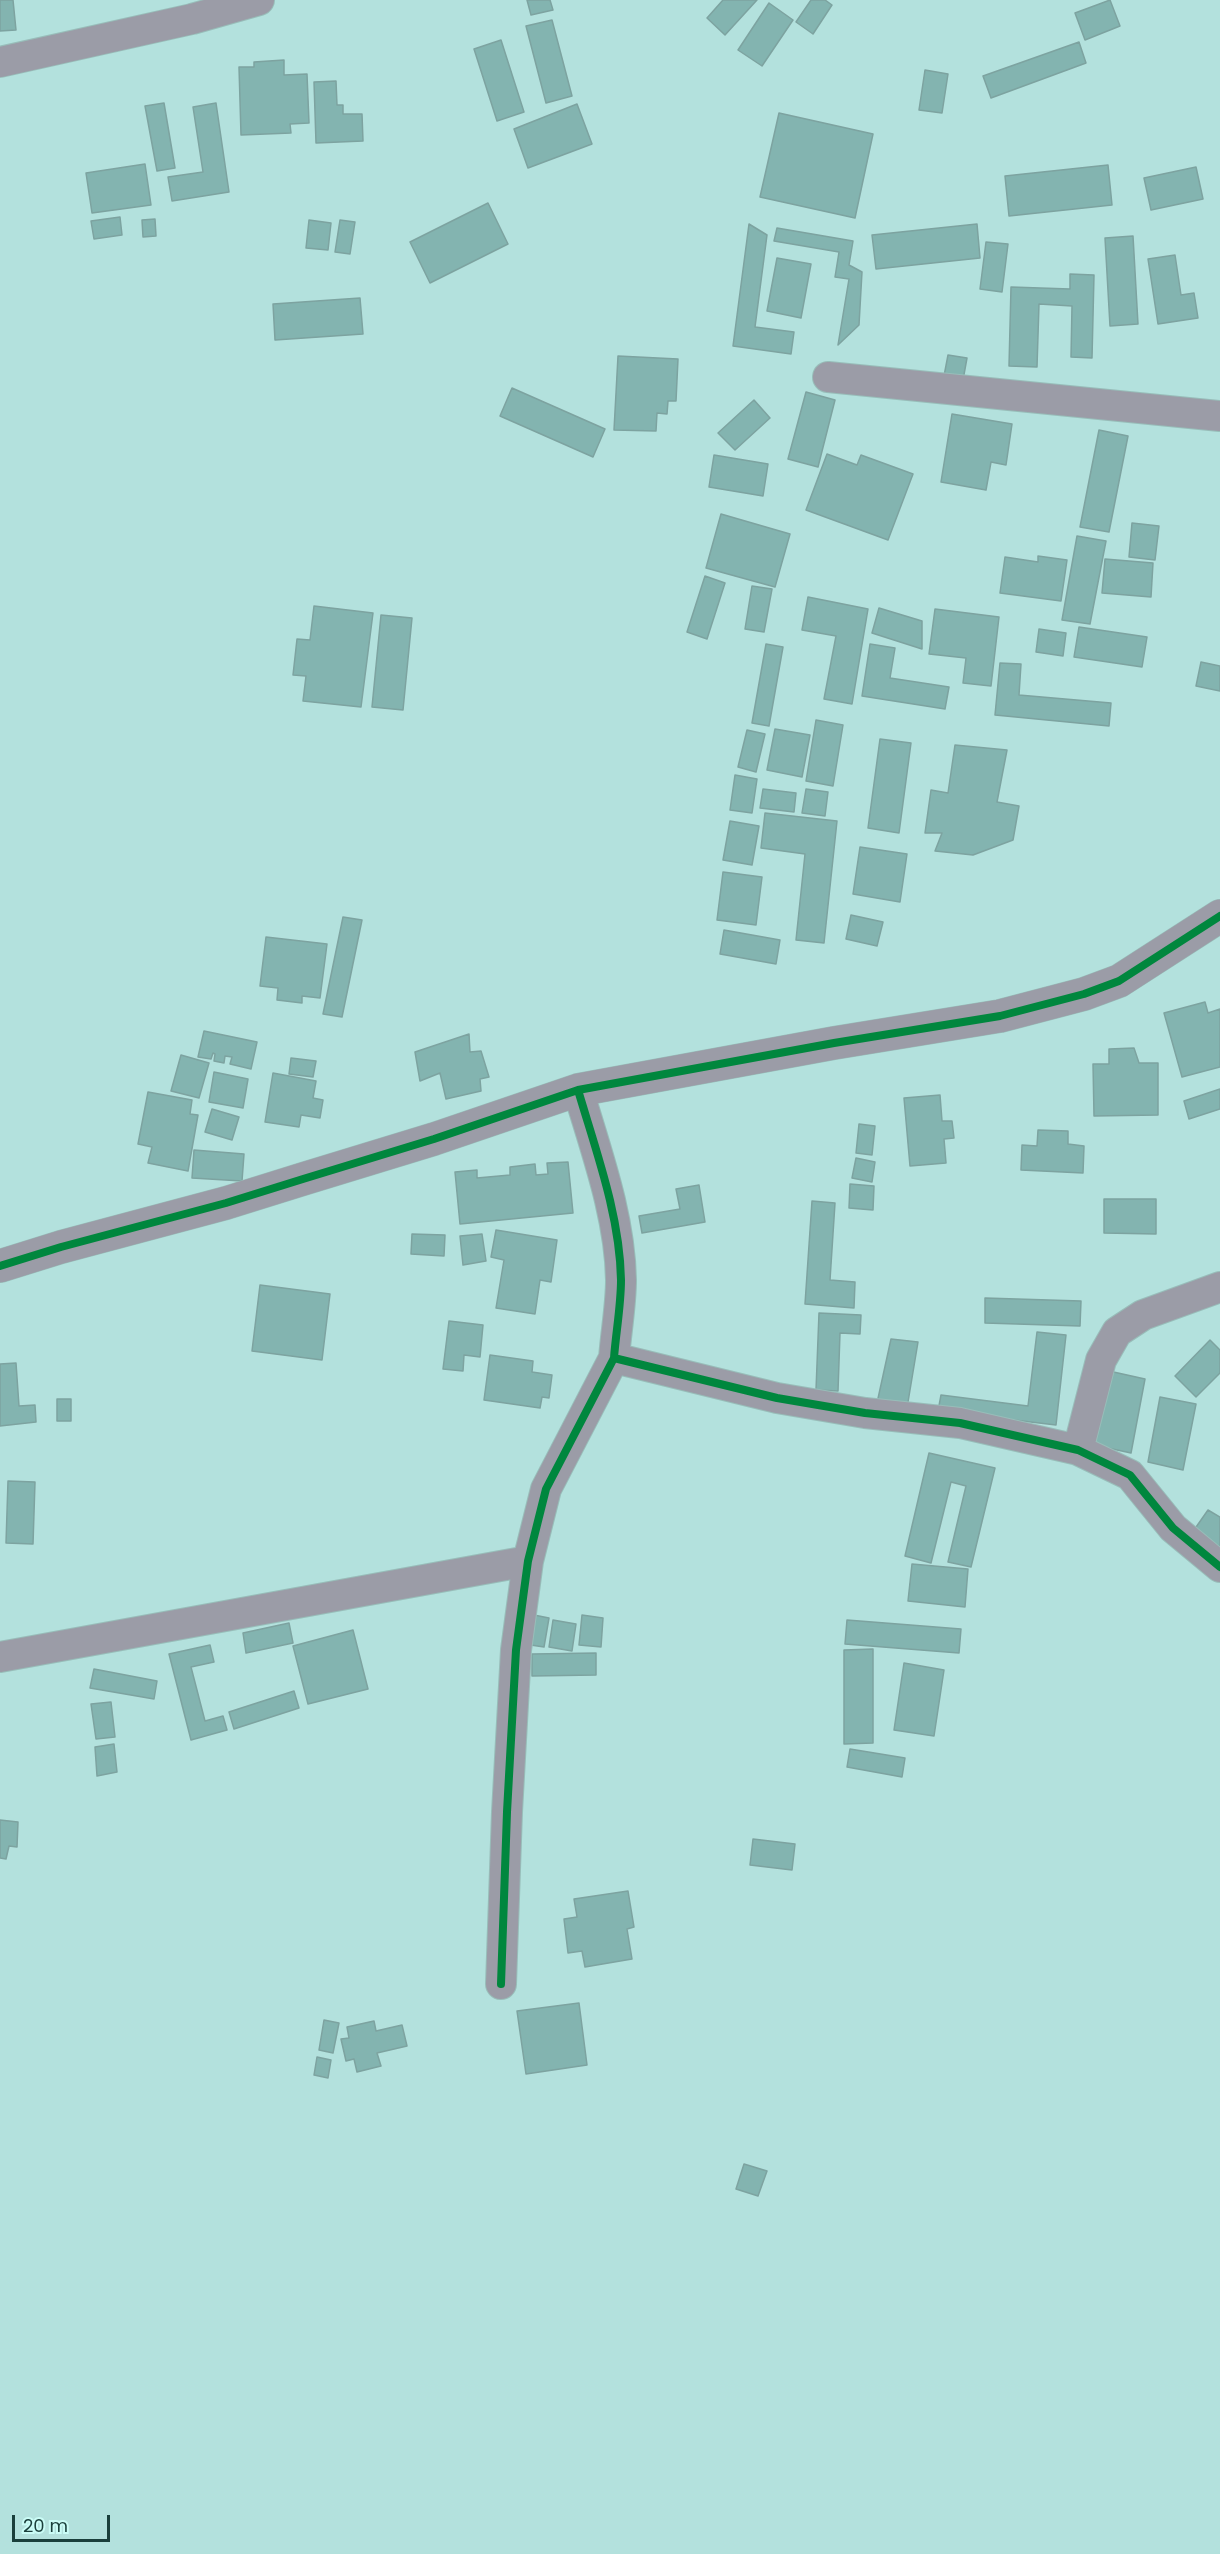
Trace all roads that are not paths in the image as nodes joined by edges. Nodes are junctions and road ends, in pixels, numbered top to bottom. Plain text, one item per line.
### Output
1 (258, 0) edge
2 (0, 62) edge
3 (828, 377) dead end
4 (1220, 416) edge
5 (1220, 916) edge
6 (578, 1090) junction
7 (0, 1266) edge
8 (1220, 1287) edge
9 (614, 1358) junction
10 (1078, 1450) junction
11 (528, 1561) junction
12 (1220, 1567) edge
13 (0, 1657) edge
14 (501, 1984) dead end

1 - 2 street
3 - 4 street
5 - 6 street
6 - 7 street
6 - 9 street
8 - 10 street
9 - 10 street
9 - 11 street
10 - 12 street
11 - 13 street
11 - 14 street

